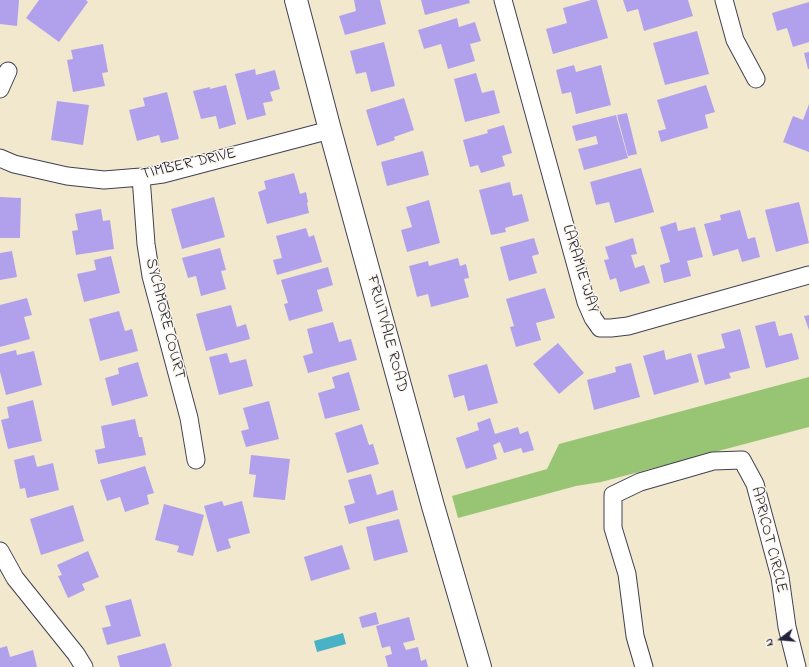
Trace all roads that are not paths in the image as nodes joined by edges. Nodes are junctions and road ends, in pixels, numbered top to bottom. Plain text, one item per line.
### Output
1 (296, 0) edge
2 (504, 0) edge
3 (724, 0) edge
4 (8, 71) dead end
5 (756, 79) dead end
6 (0, 89) edge
7 (330, 130) junction
8 (0, 158) edge
9 (141, 177) junction
10 (809, 275) edge
11 (196, 460) dead end
12 (0, 551) edge
13 (84, 667) edge
14 (480, 667) edge
15 (644, 667) edge
16 (798, 667) edge

1 - 7 street, FRUITVALE ROAD
2 - 10 street, LARAMIE WAY
3 - 5 street
4 - 6 street
7 - 9 street, TIMBER DRIVE
7 - 14 street, FRUITVALE ROAD
8 - 9 street, TIMBER DRIVE
9 - 11 street, SYCAMORE COURT
12 - 13 street
15 - 16 street, APRICOT CIRCLE

